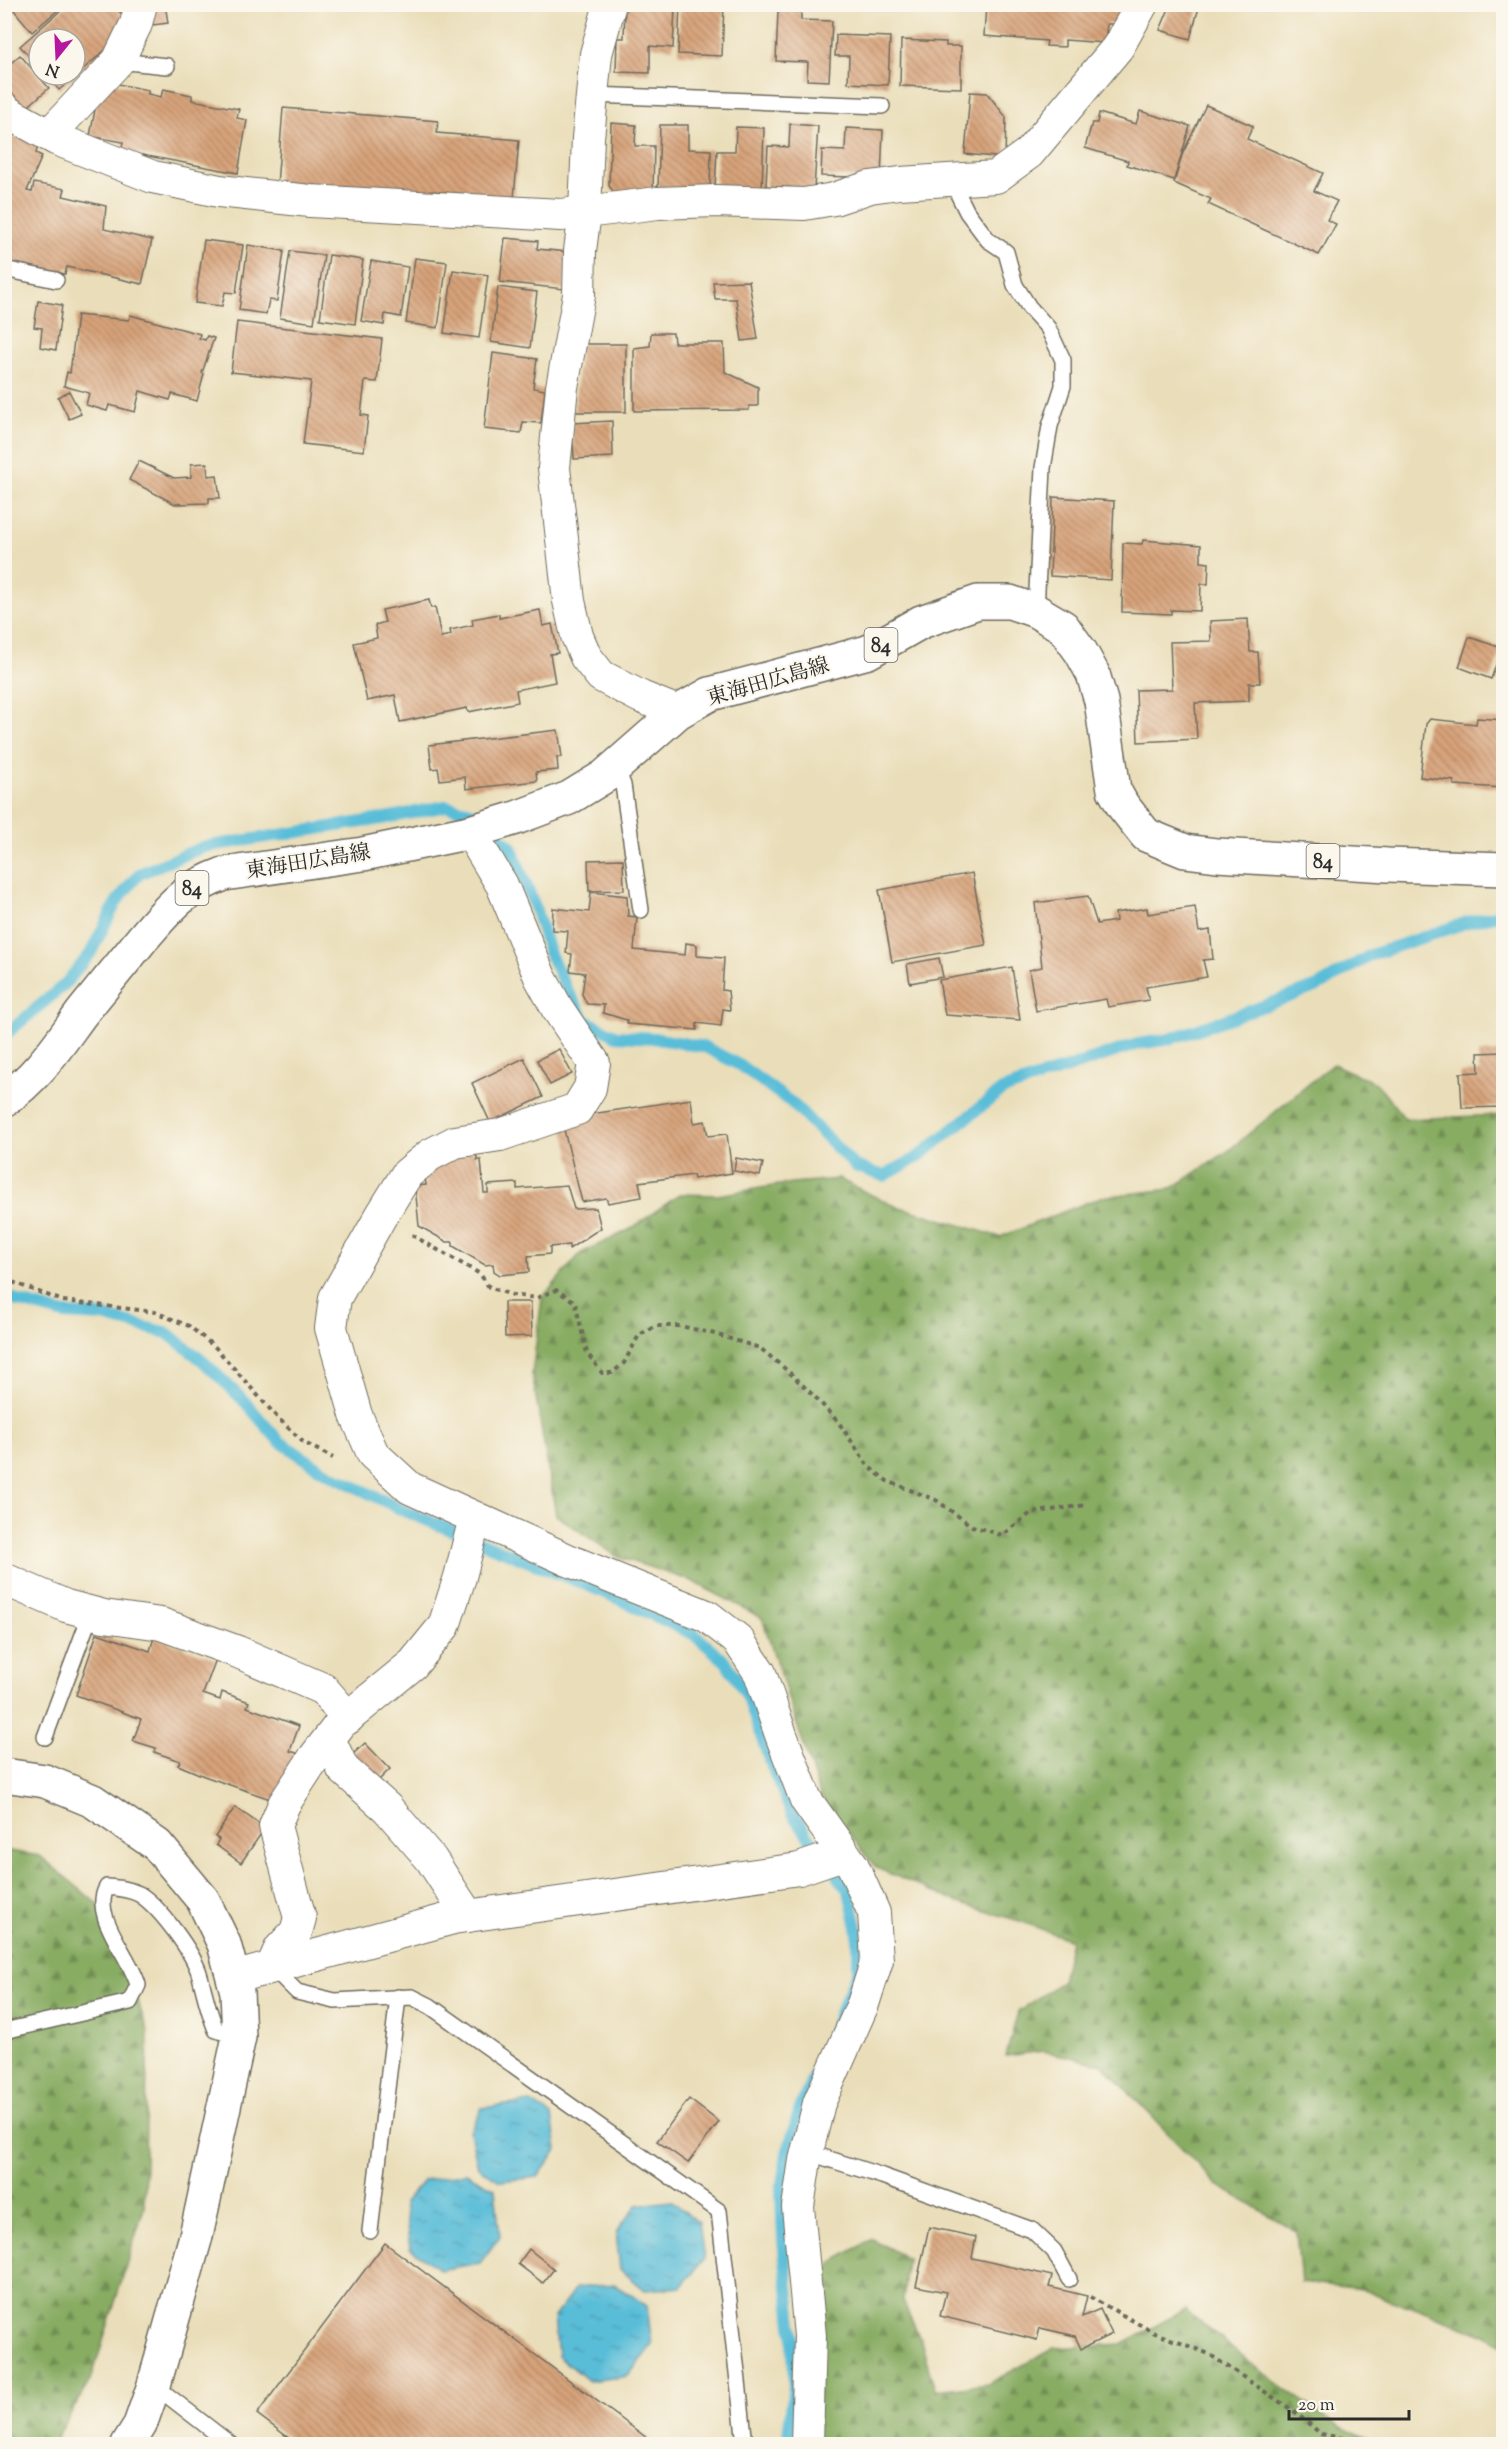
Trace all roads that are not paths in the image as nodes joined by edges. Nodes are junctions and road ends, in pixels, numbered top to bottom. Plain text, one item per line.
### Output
1 (141, 4) edge
2 (610, 4) edge
3 (1142, 4) edge
4 (118, 61) junction
5 (166, 66) dead end
6 (592, 95) junction
7 (882, 106) dead end
8 (8, 119) edge
9 (49, 135) junction
10 (951, 180) junction
11 (585, 212) junction
12 (4, 269) edge
13 (56, 280) dead end
14 (1036, 611) junction
15 (678, 712) junction
16 (616, 767) junction
17 (485, 828) junction
18 (1503, 869) edge
19 (641, 910) dead end
20 (4, 1100) edge
21 (475, 1518) junction
22 (4, 1580) edge
23 (91, 1613) junction
24 (338, 1729) junction
25 (45, 1737) dead end
26 (4, 1775) edge
27 (843, 1854) junction
28 (468, 1916) junction
29 (272, 1967) junction
30 (233, 1978) junction
31 (398, 1997) junction
32 (4, 2031) edge
33 (239, 2037) junction
34 (807, 2152) junction
35 (370, 2231) dead end
36 (1069, 2279) road end
37 (154, 2385) junction
38 (128, 2445) edge
39 (230, 2445) edge
40 (745, 2445) edge
41 (807, 2445) edge

1 - 4 street
2 - 6 street
3 - 10 street
4 - 5 lane
4 - 9 street
6 - 7 lane
6 - 11 street
8 - 9 street
9 - 11 street
10 - 11 street
10 - 14 lane
11 - 15 street
12 - 13 lane
14 - 15 main road, 東海田広島線 / 84
14 - 18 main road, 東海田広島線 / 84
15 - 16 main road, 東海田広島線 / 84
16 - 17 main road, 東海田広島線 / 84
16 - 19 lane
17 - 20 main road, 東海田広島線 / 84
17 - 21 street
21 - 24 street
21 - 27 street
22 - 23 street
23 - 24 street
23 - 25 lane
24 - 28 street
24 - 29 street
26 - 30 main road
27 - 28 street
27 - 34 street
28 - 29 street
29 - 30 street
29 - 31 lane
30 - 33 main road
31 - 35 lane
31 - 40 lane
32 - 33 lane
33 - 37 main road
34 - 36 lane
34 - 41 street
37 - 38 main road
37 - 39 lane

